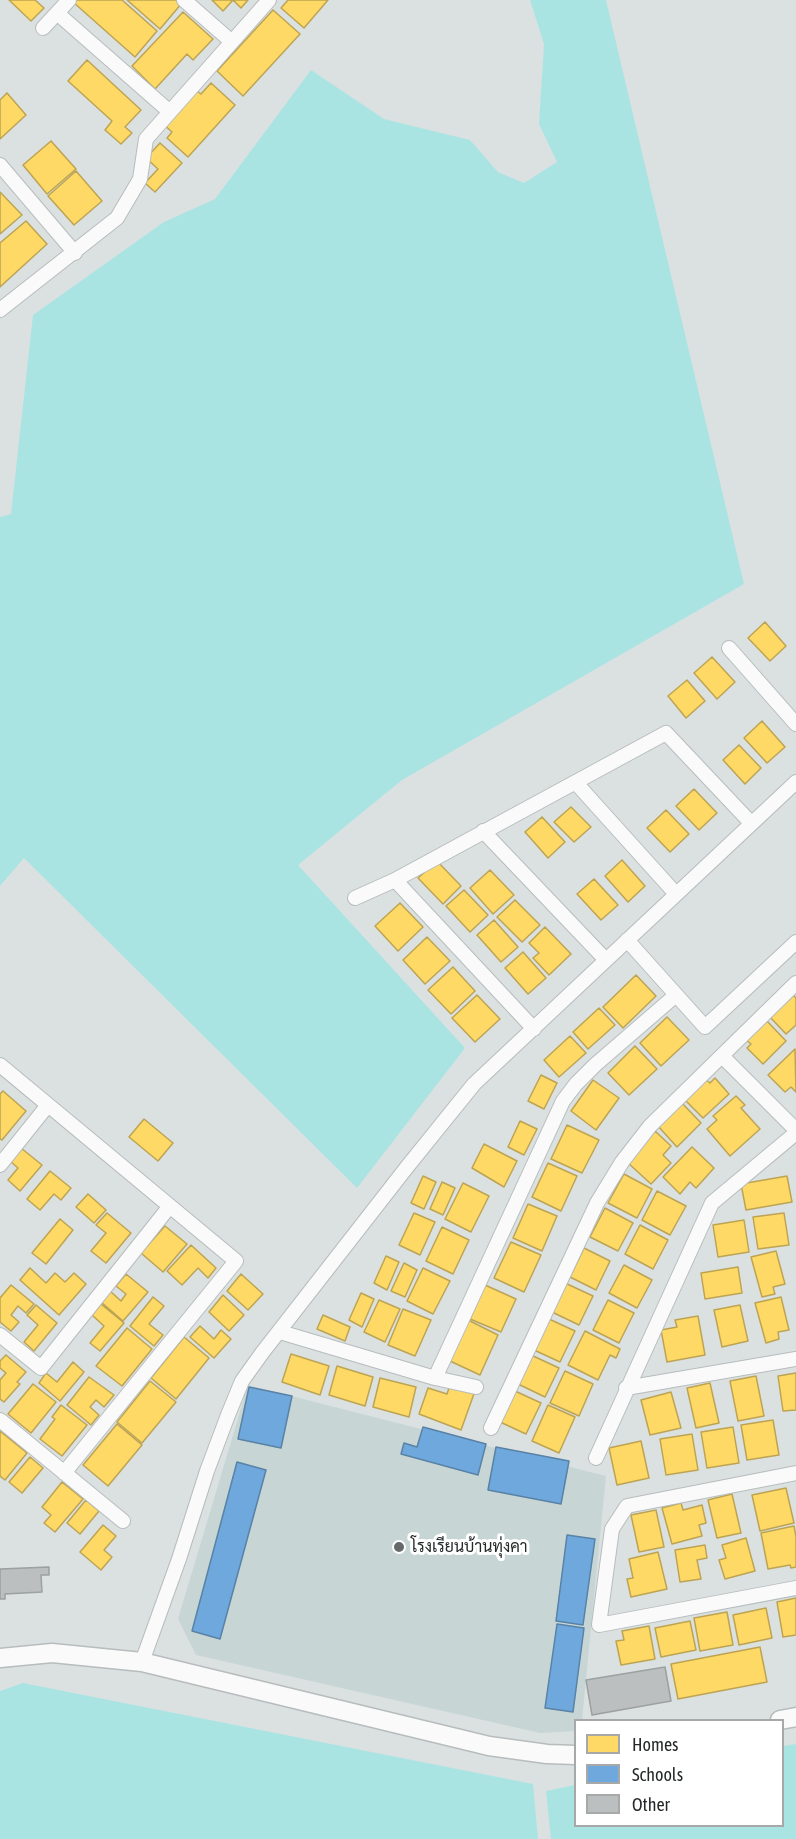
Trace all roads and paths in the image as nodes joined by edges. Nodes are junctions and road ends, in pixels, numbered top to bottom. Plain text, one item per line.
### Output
1 (69, 0) edge
2 (184, 0) edge
3 (269, 0) edge
4 (57, 13) junction
5 (43, 28) dead end
6 (232, 42) junction
7 (170, 112) junction
8 (0, 165) edge
9 (75, 253) junction
10 (0, 310) edge
11 (729, 648) dead end
12 (796, 724) edge
13 (796, 782) edge
14 (576, 783) junction
15 (751, 823) junction
16 (483, 831) junction
17 (395, 880) junction
18 (676, 894) junction
19 (355, 898) dead end
20 (627, 940) junction
21 (796, 942) edge
22 (606, 959) junction
23 (796, 983) edge
24 (676, 995) junction
25 (534, 1029) junction
26 (722, 1056) junction
27 (0, 1065) edge
28 (48, 1105) junction
29 (796, 1132) edge
30 (0, 1165) edge
31 (170, 1206) junction
32 (280, 1332) junction
33 (0, 1335) edge
34 (796, 1359) edge
35 (435, 1378) junction
36 (477, 1387) dead end
37 (626, 1388) junction
38 (0, 1420) edge
39 (491, 1428) dead end
40 (596, 1458) dead end
41 (64, 1473) junction
42 (796, 1473) edge
43 (123, 1521) dead end
44 (796, 1588) edge
45 (0, 1658) edge
46 (142, 1662) junction
47 (574, 1755) edge

1 - 4 street
2 - 6 street
3 - 6 street
4 - 5 street
4 - 7 street
6 - 7 street
7 - 9 street
8 - 9 street
9 - 10 street
11 - 12 street
13 - 15 street
14 - 15 street
14 - 16 street
14 - 18 street
15 - 18 street
16 - 17 street
16 - 22 street
17 - 19 street
17 - 25 street
18 - 20 street
20 - 22 street
20 - 24 street
21 - 24 street
22 - 25 street
23 - 26 street
24 - 35 street
25 - 32 street
26 - 29 street
26 - 39 street
27 - 28 street
28 - 30 street
28 - 31 street
29 - 37 street
31 - 33 street
31 - 41 street
32 - 35 street
32 - 46 street
34 - 37 street
35 - 36 street
37 - 40 street
38 - 41 street
41 - 43 street
42 - 44 street
45 - 46 street
46 - 47 street

